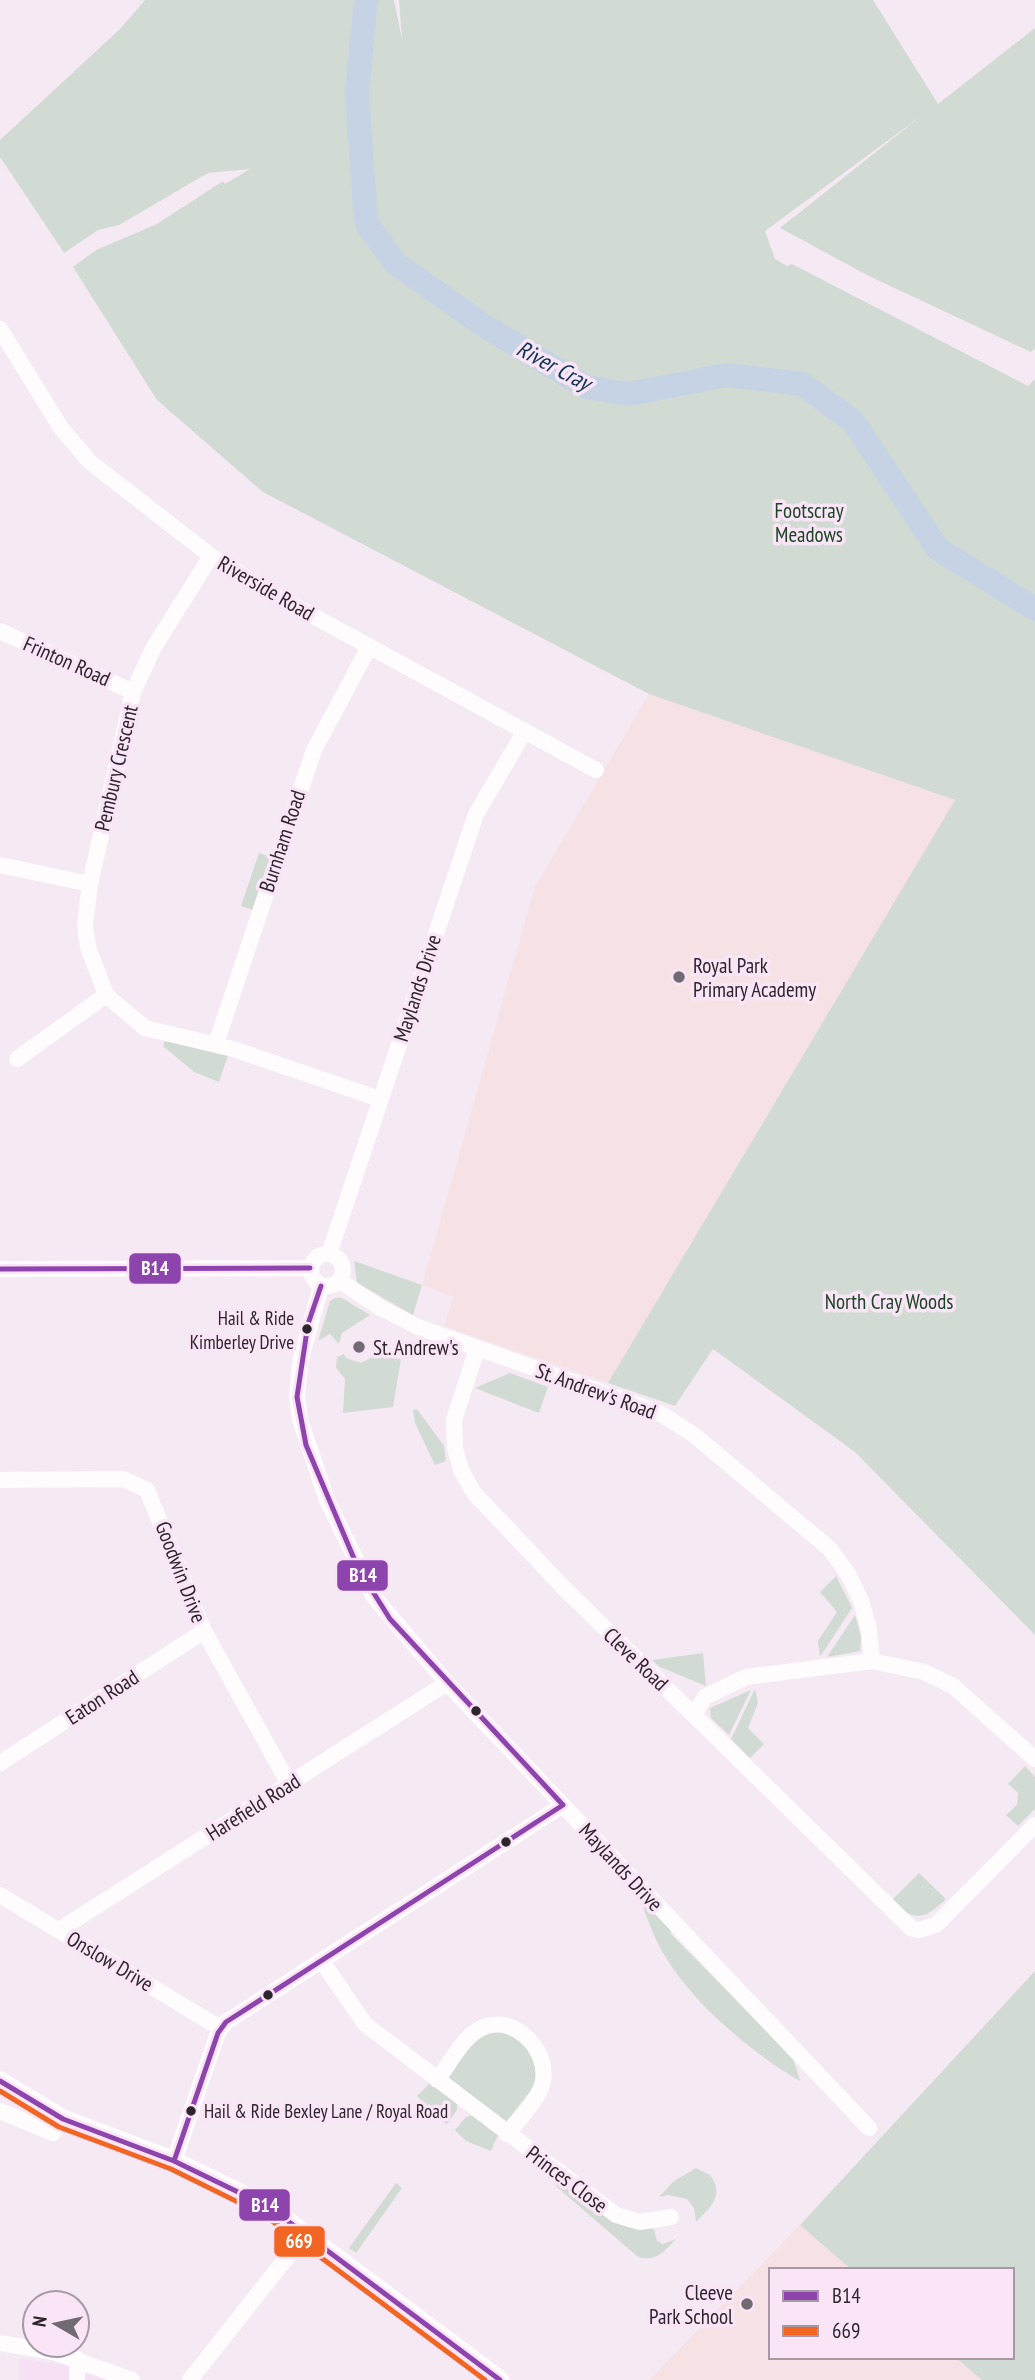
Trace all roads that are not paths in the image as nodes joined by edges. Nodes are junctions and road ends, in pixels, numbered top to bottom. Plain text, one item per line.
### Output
1 (0, 329) edge
2 (211, 556) junction
3 (0, 631) edge
4 (369, 647) junction
5 (133, 692) junction
6 (525, 731) junction
7 (596, 771) dead end
8 (0, 865) edge
9 (90, 884) junction
10 (106, 995) junction
11 (216, 1044) junction
12 (17, 1059) dead end
13 (380, 1099) junction
14 (329, 1254) junction
15 (310, 1268) junction
16 (0, 1269) edge
17 (340, 1281) junction
18 (321, 1286) junction
19 (477, 1349) junction
20 (0, 1480) edge
21 (204, 1631) junction
22 (872, 1661) junction
23 (447, 1683) junction
24 (694, 1714) junction
25 (1035, 1759) edge
26 (0, 1763) edge
27 (289, 1784) junction
28 (563, 1805) junction
29 (1035, 1825) edge
30 (0, 1895) edge
31 (59, 1930) junction
32 (323, 1963) junction
33 (220, 2028) junction
34 (438, 2080) junction
35 (0, 2081) edge
36 (0, 2110) edge
37 (63, 2119) junction
38 (869, 2128) dead end
39 (507, 2134) junction
40 (174, 2161) junction
41 (671, 2217) dead end
42 (306, 2233) junction
43 (0, 2343) edge
44 (21, 2347) edge
45 (78, 2359) joint
46 (77, 2380) edge
47 (132, 2380) edge
48 (190, 2380) edge
49 (500, 2380) edge

1 - 2 street, Riverside Road
2 - 4 street, Riverside Road
2 - 5 street, Pembury Crescent
3 - 5 street, Frinton Road
4 - 6 street, Riverside Road
4 - 11 street, Burnham Road
5 - 9 street, Pembury Crescent
6 - 7 street, Riverside Road
6 - 13 street, Maylands Drive
8 - 9 street
9 - 10 street, Pembury Crescent
10 - 11 street, Pembury Crescent
10 - 12 street
11 - 13 street, Pembury Crescent
13 - 14 street, Maylands Drive
14 - 15 street
14 - 17 street
15 - 16 street
15 - 18 street
17 - 18 street
17 - 19 street, St. Andrew's Road
18 - 23 street, Maylands Drive
19 - 22 street, St. Andrew's Road
19 - 24 street, Cleve Road
20 - 21 street, Goodwin Drive
21 - 26 street, Eaton Road
21 - 27 street, Goodwin Drive
22 - 24 street
22 - 25 street
23 - 27 street, Harefield Road
23 - 28 street, Maylands Drive
24 - 29 street, Cleve Road
27 - 31 street, Harefield Road
28 - 32 street
28 - 38 street, Maylands Drive
30 - 31 street, Onslow Drive
31 - 33 street, Onslow Drive
32 - 33 street
32 - 34 street, Princes Close
33 - 40 street
34 - 39 street, Princes Close
34 - 39 street, Princes Close
35 - 37 street
36 - 37 street
37 - 40 street
39 - 41 street, Princes Close
40 - 42 street
42 - 48 street
42 - 49 street
43 - 44 street
45 - 46 street
45 - 47 street

